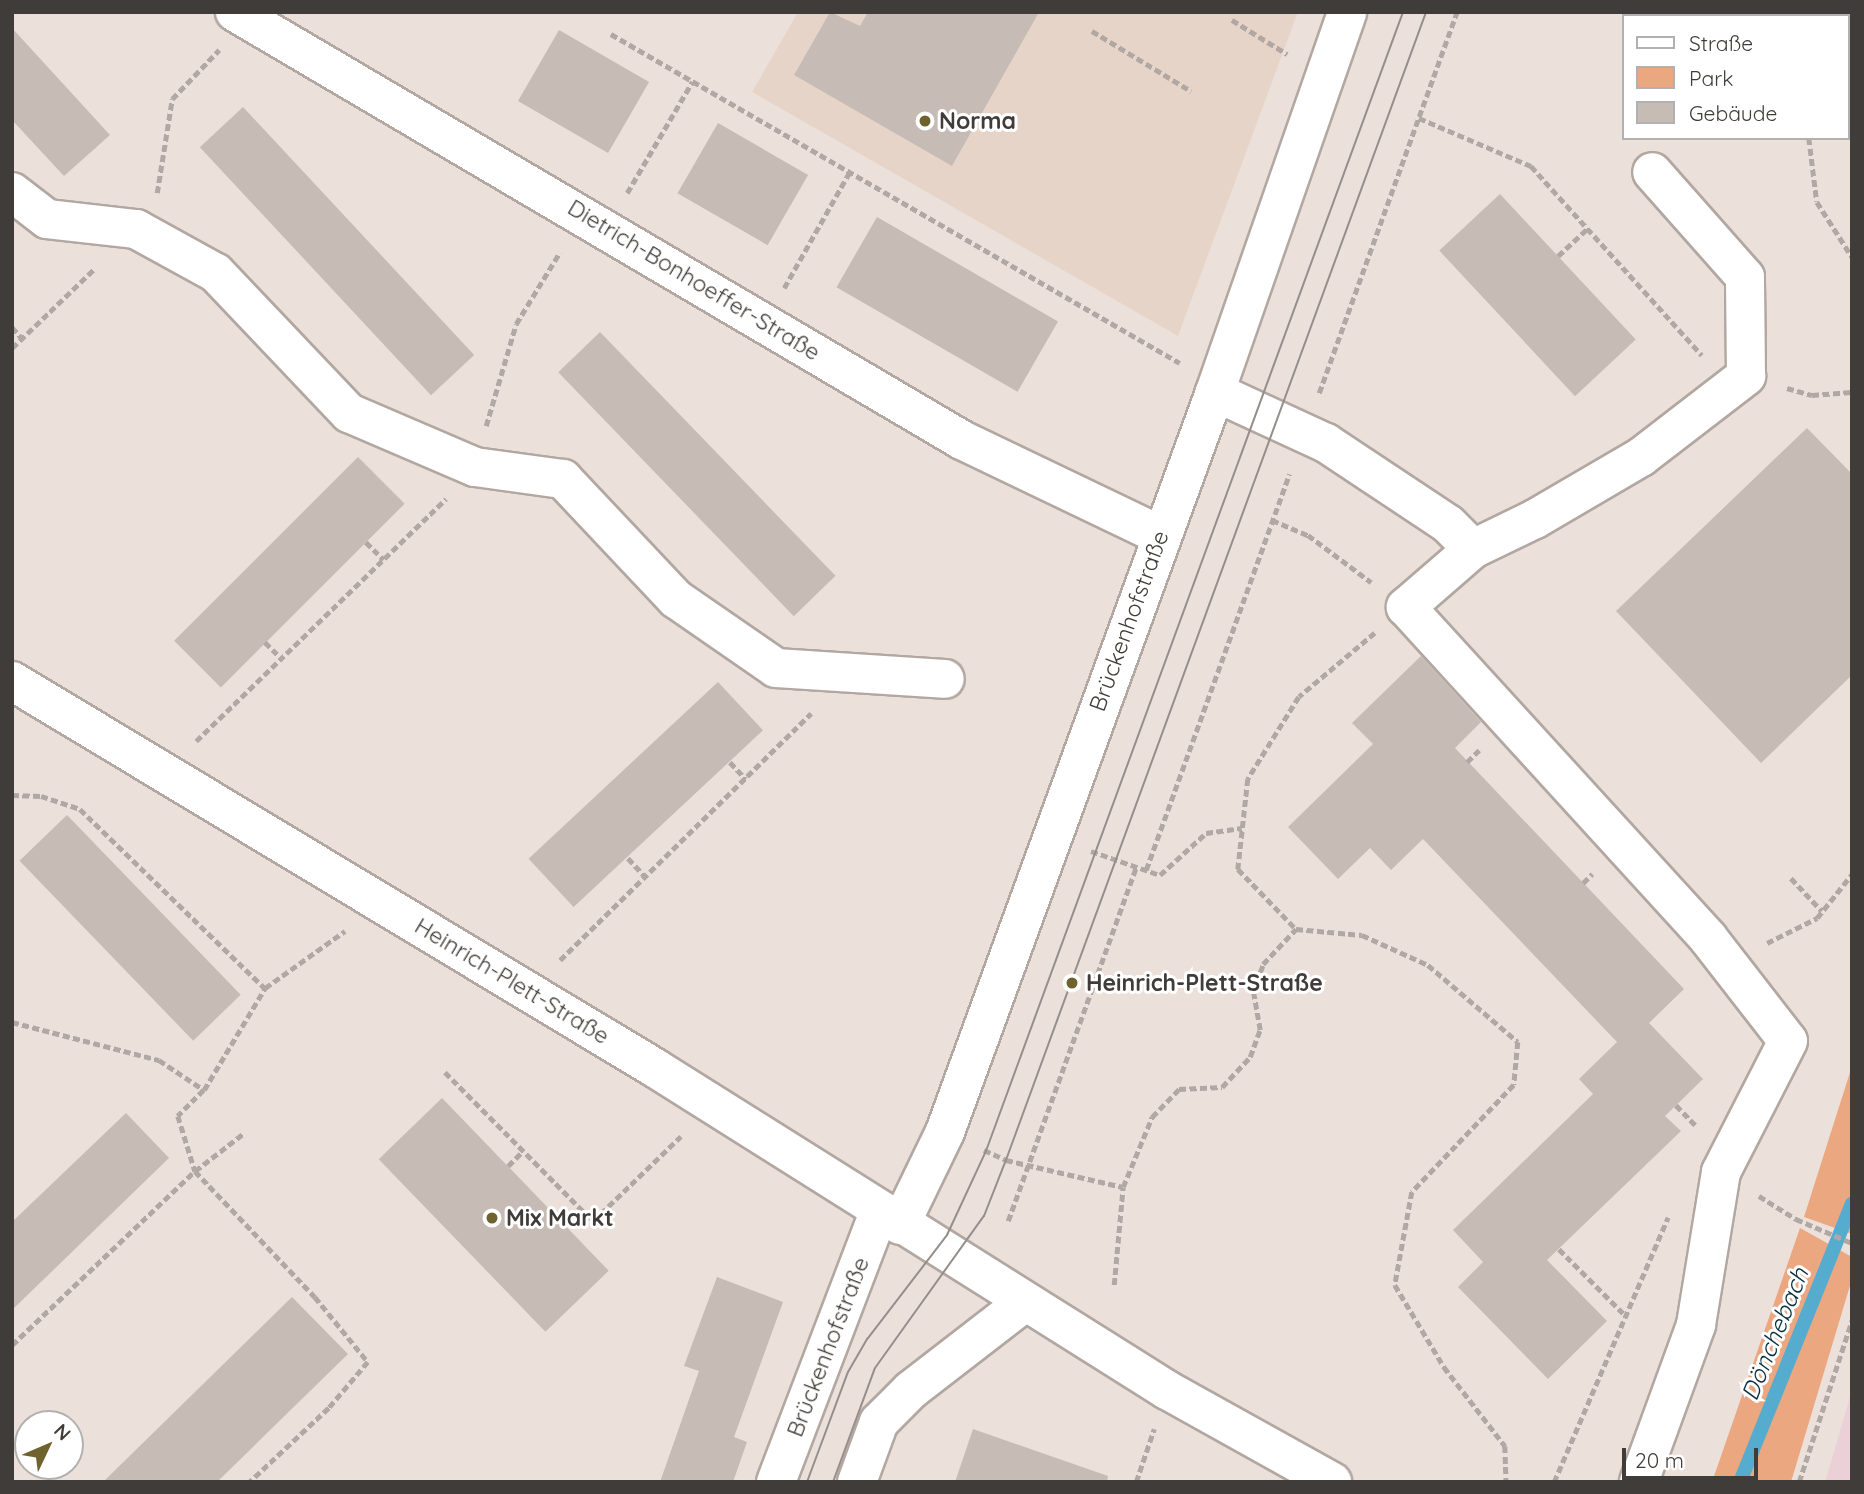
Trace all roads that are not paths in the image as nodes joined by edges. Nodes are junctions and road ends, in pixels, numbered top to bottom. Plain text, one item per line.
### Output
1 (235, 12) edge
2 (1348, 12) edge
3 (1651, 173) dead end
4 (12, 192) edge
5 (1217, 385) junction
6 (1160, 535) junction
7 (1472, 549) junction
8 (945, 679) dead end
9 (12, 681) edge
10 (889, 1219) junction
11 (1025, 1302) junction
12 (776, 1482) edge
13 (857, 1482) edge
14 (1332, 1482) edge
15 (1639, 1482) edge

1 - 6 street, Dietrich-Bonhoeffer-Straße
2 - 5 street, Brückenhofstraße
3 - 7 street
4 - 8 street
5 - 6 street, Brückenhofstraße
5 - 7 street
6 - 10 street, Brückenhofstraße
7 - 15 street
9 - 10 street, Heinrich-Plett-Straße
10 - 11 street, Heinrich-Plett-Straße
10 - 12 street, Brückenhofstraße
11 - 13 street
11 - 14 street, Heinrich-Plett-Straße

